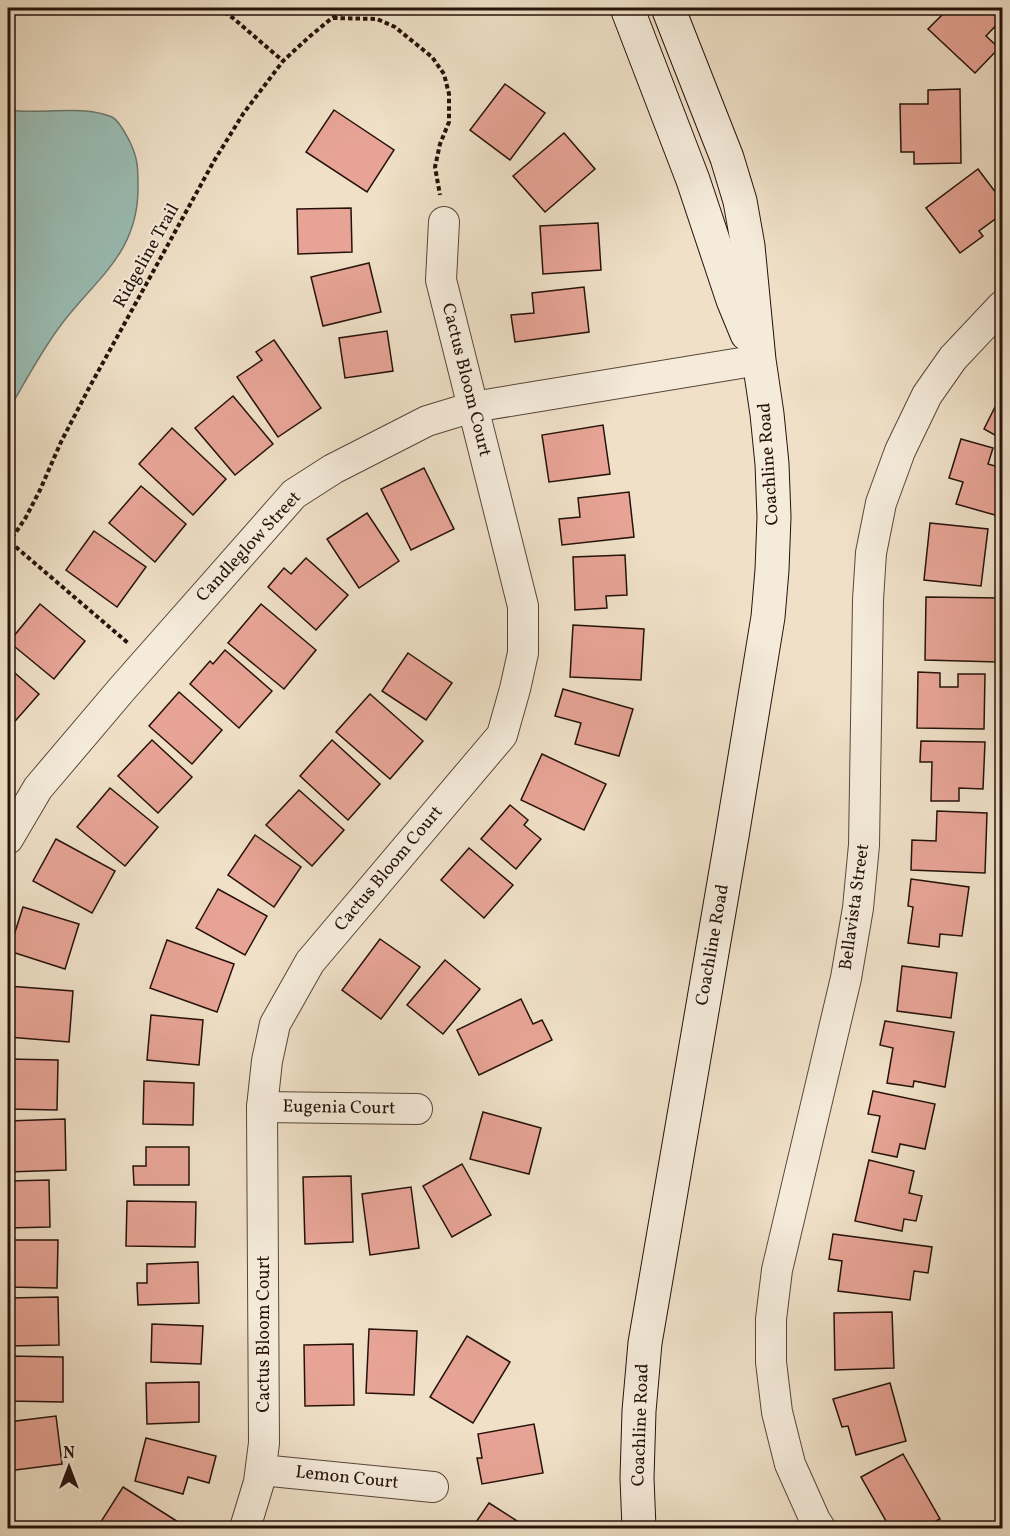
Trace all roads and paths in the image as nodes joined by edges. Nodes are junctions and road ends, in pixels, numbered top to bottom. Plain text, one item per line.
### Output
1 (218, 8) edge
2 (352, 8) edge
3 (627, 8) edge
4 (669, 8) edge
5 (332, 18) junction
6 (283, 62) junction
7 (444, 222) joint
8 (1002, 306) edge
9 (759, 360) junction
10 (473, 407) junction
11 (9, 543) edge
12 (148, 659) junction
13 (8, 839) edge
14 (262, 1107) junction
15 (417, 1109) dead end
16 (261, 1470) junction
17 (433, 1487) dead end
18 (245, 1528) edge
19 (639, 1528) edge
20 (820, 1528) edge

1 - 6 path
2 - 5 path, Ridgeline Trail
3 - 9 main road, Coachline Road
4 - 9 main road, Coachline Road
5 - 6 path, Ridgeline Trail
5 - 7 path
6 - 11 path, Ridgeline Trail
7 - 10 street, Cactus Bloom Court
8 - 20 street, Bellavista Street
9 - 10 street, Candleglow Street
9 - 19 main road, Coachline Road
10 - 12 street, Candleglow Street
10 - 14 street, Cactus Bloom Court
11 - 12 path
12 - 13 street, Candleglow Street
14 - 15 street, Eugenia Court
14 - 16 street, Cactus Bloom Court
16 - 17 street, Lemon Court
16 - 18 street, Cactus Bloom Court

